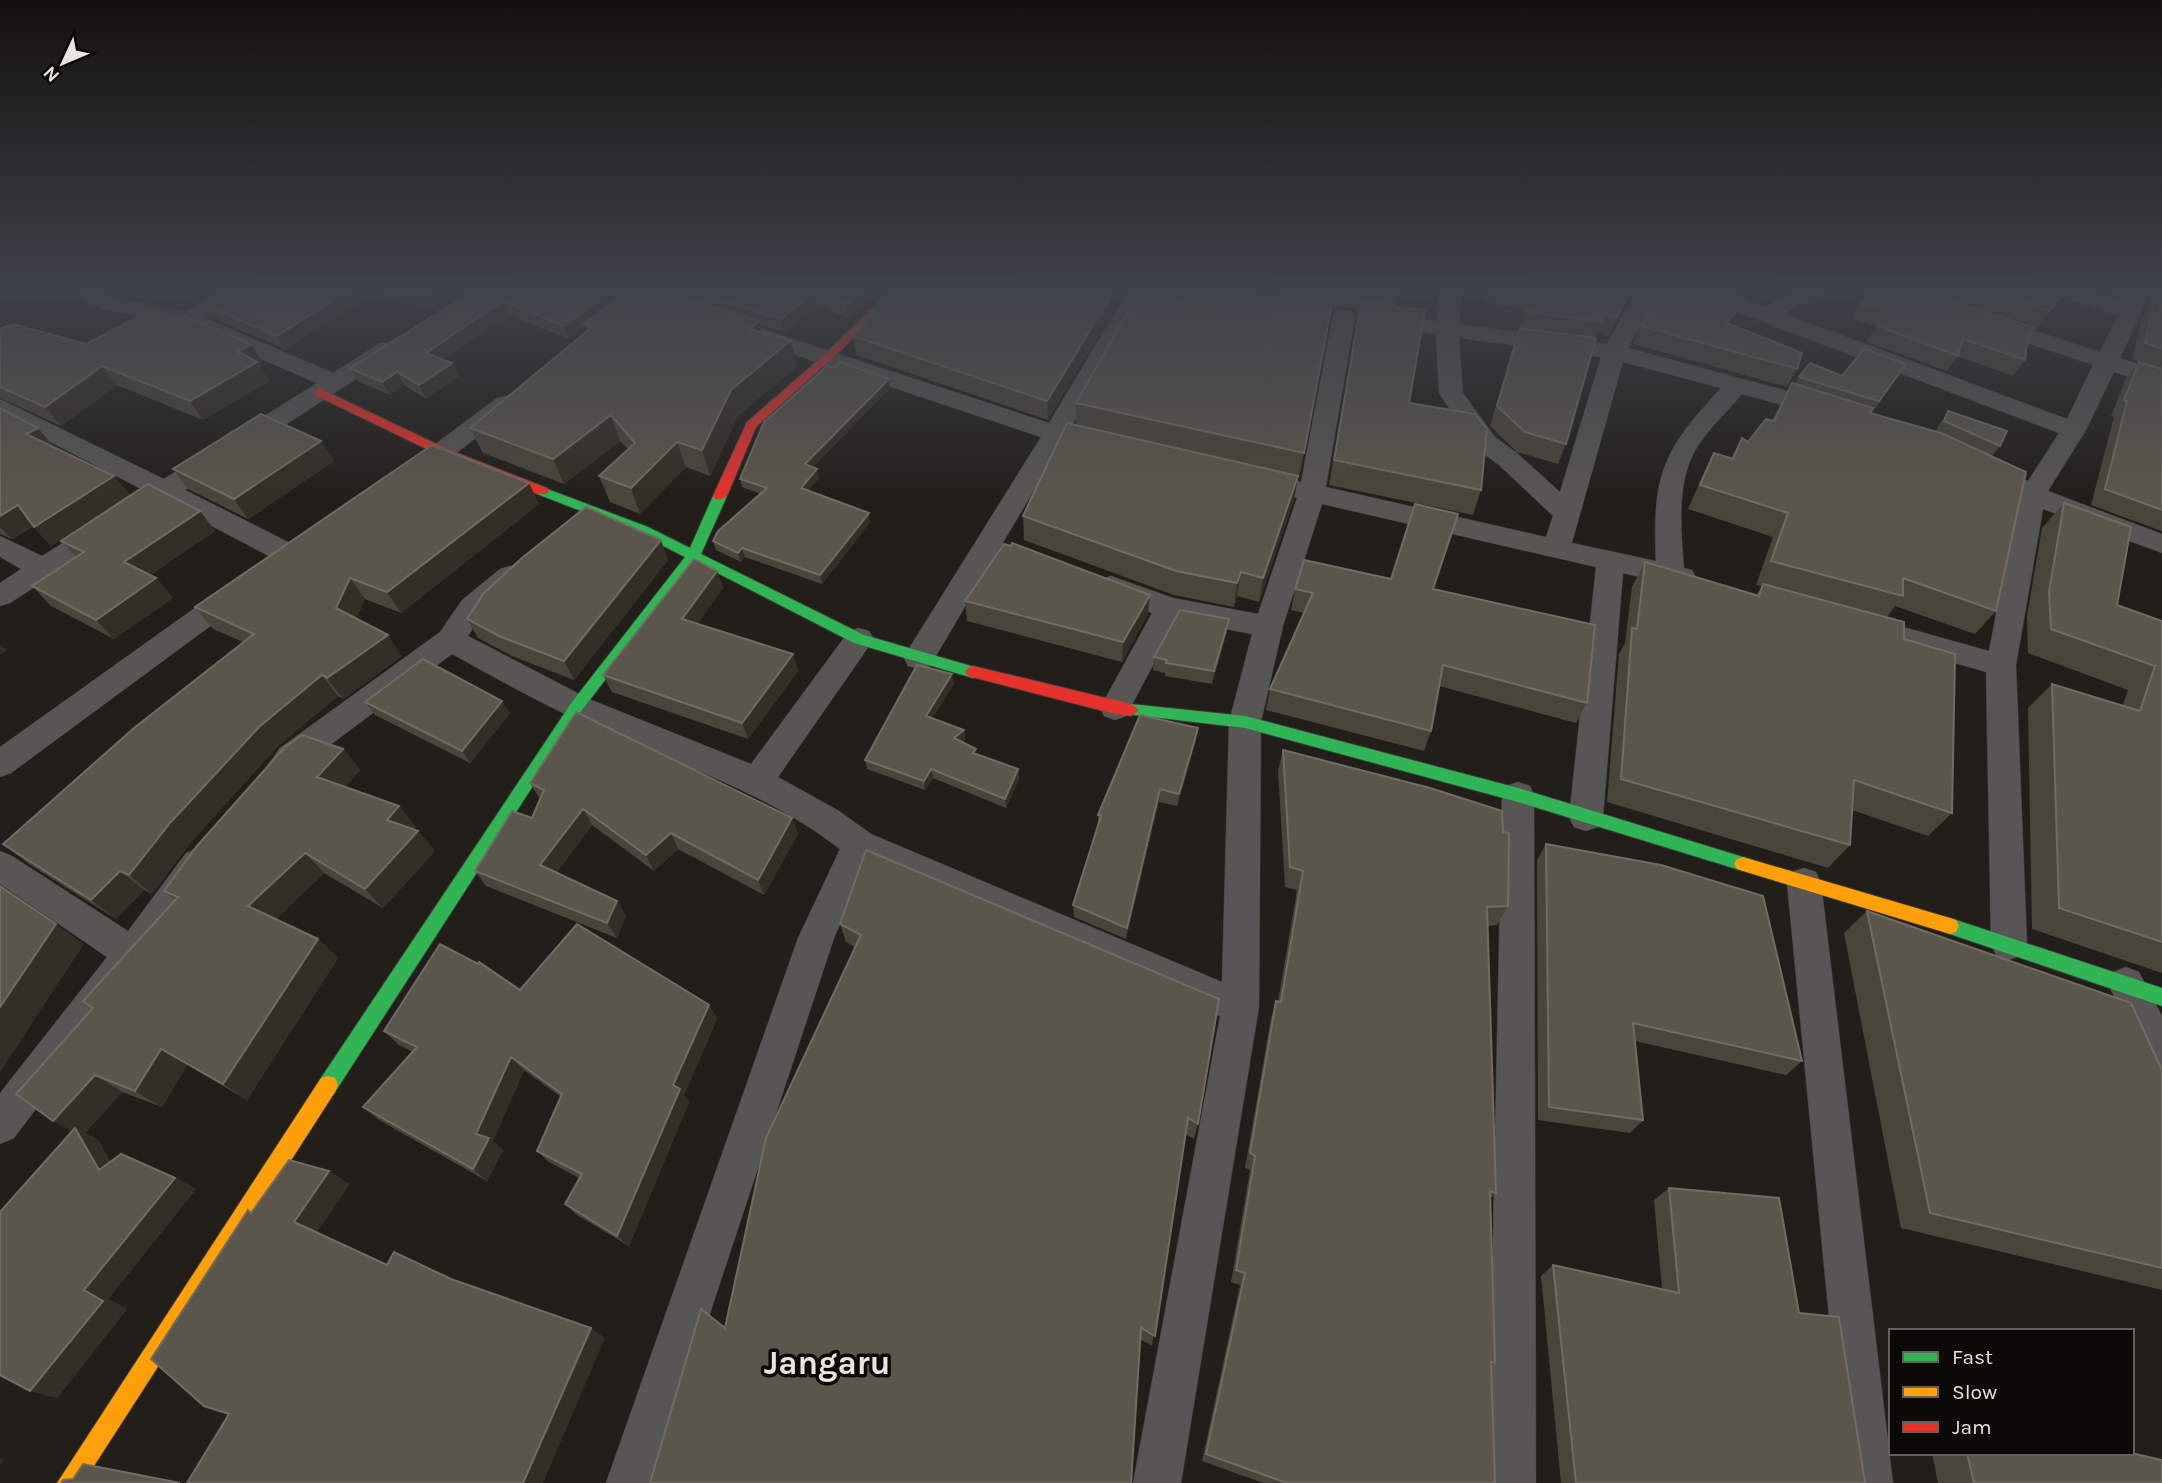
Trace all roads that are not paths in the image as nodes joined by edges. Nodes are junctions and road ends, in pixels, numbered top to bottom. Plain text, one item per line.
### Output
1 (273, 360) edge
2 (369, 360) edge
3 (824, 360) edge
4 (841, 360) edge
5 (1097, 360) edge
6 (1336, 360) edge
7 (1449, 360) edge
8 (1612, 360) edge
9 (1646, 360) edge
10 (1887, 360) edge
11 (2097, 360) edge
12 (2106, 360) edge
13 (2105, 363) junction
14 (2162, 380) edge
15 (530, 384) edge
16 (1738, 384) junction
17 (327, 387) junction
18 (0, 406) edge
19 (1847, 416) edge
20 (2074, 430) junction
21 (1055, 434) junction
22 (1123, 450) edge
23 (443, 452) junction
24 (1969, 462) edge
25 (1231, 475) edge
26 (399, 482) edge
27 (162, 490) junction
28 (1312, 493) junction
29 (2032, 495) junction
30 (594, 510) junction
31 (1567, 514) junction
32 (562, 535) edge
33 (2162, 544) edge
34 (0, 545) edge
35 (1557, 547) junction
36 (694, 555) junction
37 (530, 560) edge
38 (1610, 561) junction
39 (42, 569) junction
40 (1080, 574) edge
41 (1671, 574) junction
42 (1711, 585) edge
43 (0, 596) edge
44 (1169, 608) junction
45 (1843, 621) edge
46 (1268, 626) junction
47 (859, 639) junction
48 (450, 640) junction
49 (919, 658) junction
50 (2001, 665) junction
51 (577, 706) junction
52 (1115, 708) junction
53 (1245, 722) junction
54 (0, 764) edge
55 (757, 780) junction
56 (265, 786) edge
57 (1518, 794) junction
58 (1586, 817) junction
59 (214, 844) edge
60 (859, 844) junction
61 (0, 866) edge
62 (1804, 883) junction
63 (2009, 944) junction
64 (132, 954) junction
65 (2126, 984) junction
66 (2162, 997) edge
67 (1240, 1007) junction
68 (2162, 1054) edge
69 (0, 1124) edge
70 (69, 1483) edge
71 (630, 1483) edge
72 (1157, 1483) edge
73 (1512, 1483) edge
74 (1869, 1483) edge

1 - 17 street
2 - 17 street
3 - 36 street
4 - 21 street
5 - 21 street
6 - 28 street
7 - 31 street
8 - 31 street
9 - 16 street
10 - 20 street
11 - 13 street
12 - 13 street
13 - 14 street
13 - 20 street
15 - 23 street
16 - 19 street
16 - 41 street
17 - 23 street
17 - 27 street
18 - 27 street
20 - 29 street
21 - 22 street
21 - 49 street
23 - 26 street
23 - 30 street
24 - 29 street
25 - 28 street
27 - 39 street
27 - 54 street
28 - 35 street
28 - 46 street
29 - 33 street
29 - 50 street
30 - 32 street
30 - 36 street
31 - 35 street
34 - 39 street
35 - 38 street
36 - 47 street
36 - 51 street
37 - 48 street
38 - 41 street
38 - 58 street
39 - 43 street
40 - 44 street
41 - 42 street
44 - 46 street
44 - 52 street
45 - 50 street
46 - 53 street
47 - 49 street
47 - 55 street
48 - 51 street
48 - 56 street
49 - 52 street
50 - 63 street
51 - 55 street
51 - 70 street
52 - 53 street
53 - 57 street
53 - 67 street
55 - 60 street
57 - 58 street
57 - 73 street
58 - 62 street
59 - 64 street
60 - 67 street
60 - 71 street
61 - 64 street
62 - 63 street
62 - 74 street
63 - 65 street
64 - 69 street
65 - 66 street
65 - 68 street
67 - 72 street

